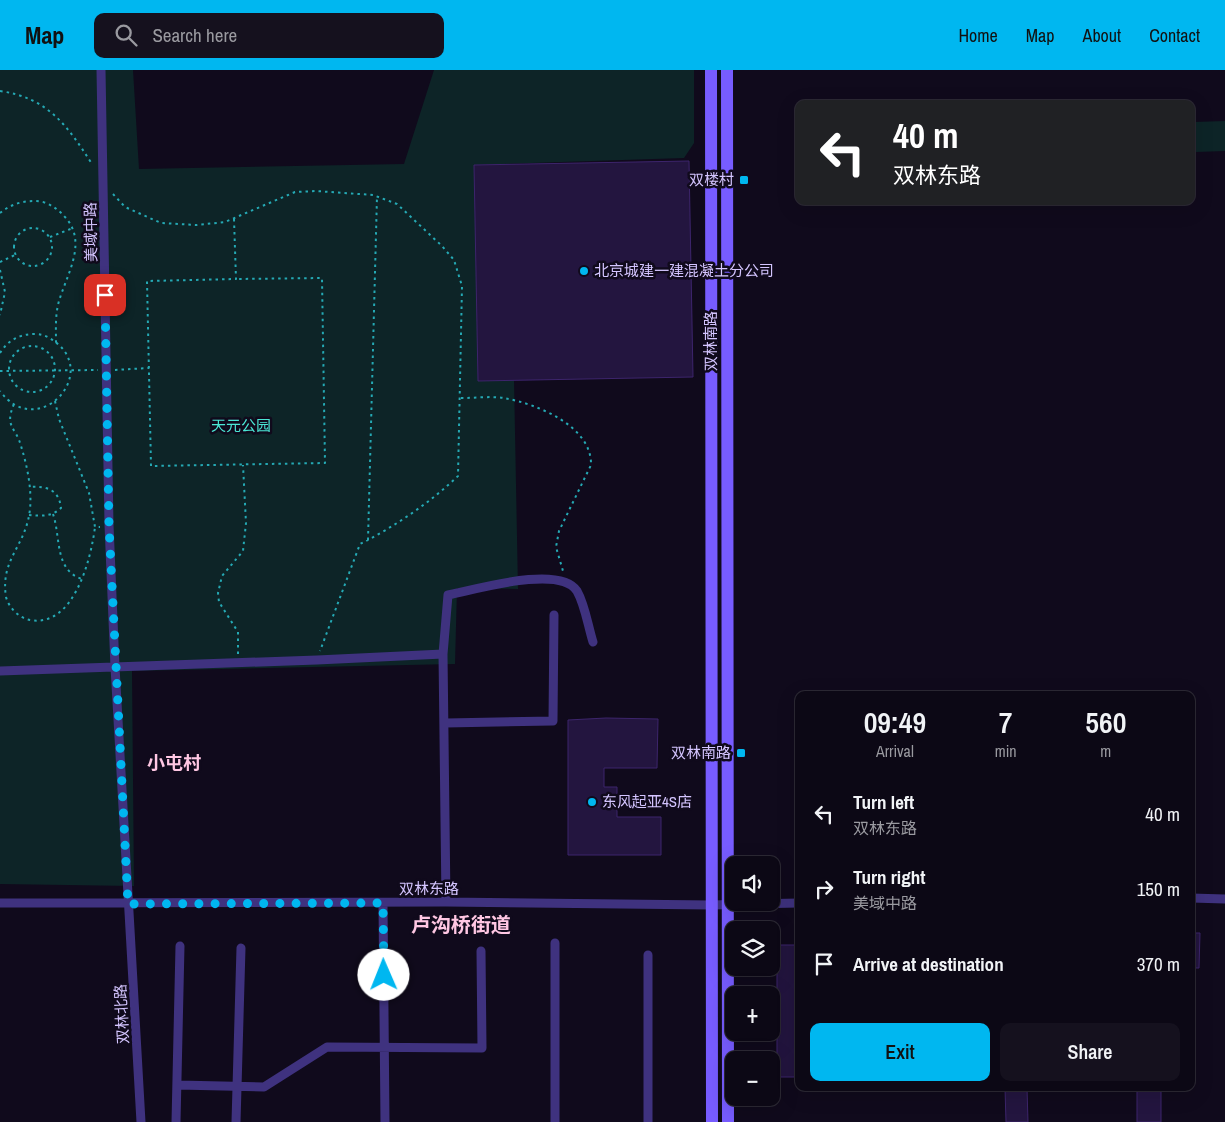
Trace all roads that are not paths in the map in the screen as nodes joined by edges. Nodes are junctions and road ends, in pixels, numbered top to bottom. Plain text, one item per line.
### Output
1 (101, 70) edge
2 (711, 70) edge
3 (726, 70) edge
4 (554, 615) dead end
5 (593, 642) dead end
6 (443, 654) junction
7 (115, 667) junction
8 (0, 671) edge
9 (446, 723) junction
10 (728, 856) edge
11 (1195, 898) edge
12 (1225, 899) edge
13 (446, 902) junction
14 (383, 903) junction
15 (795, 903) edge
16 (0, 904) edge
17 (128, 904) junction
18 (780, 904) edge
19 (711, 905) junction
20 (725, 905) edge
21 (728, 911) edge
22 (555, 943) dead end
23 (180, 946) dead end
24 (241, 948) dead end
25 (481, 951) dead end
26 (648, 955) dead end
27 (385, 1048) junction
28 (178, 1085) junction
29 (237, 1086) junction
30 (141, 1122) edge
31 (176, 1122) edge
32 (236, 1122) edge
33 (385, 1122) edge
34 (555, 1122) edge
35 (648, 1122) edge
36 (712, 1122) edge
37 (728, 1122) edge

1 - 7 street, 美域中路
2 - 19 street, 双林南路
3 - 10 street, 双林南路
4 - 9 street
5 - 6 street
6 - 7 street
6 - 9 street
7 - 8 street
7 - 17 street, 美域中路
9 - 13 street
11 - 12 street
13 - 14 street, 双林东路
13 - 19 street, 双林东路
14 - 17 street, 双林东路
14 - 27 street
15 - 18 street, 双林东路
16 - 17 street, 双林东路
17 - 30 street, 双林北路
19 - 20 street, 双林东路
19 - 36 street, 双林南路
21 - 37 street, 双林南路
22 - 34 street
23 - 28 street
24 - 29 street
25 - 27 street
26 - 35 street
27 - 29 street
27 - 33 street
28 - 29 street
28 - 31 street
29 - 32 street

